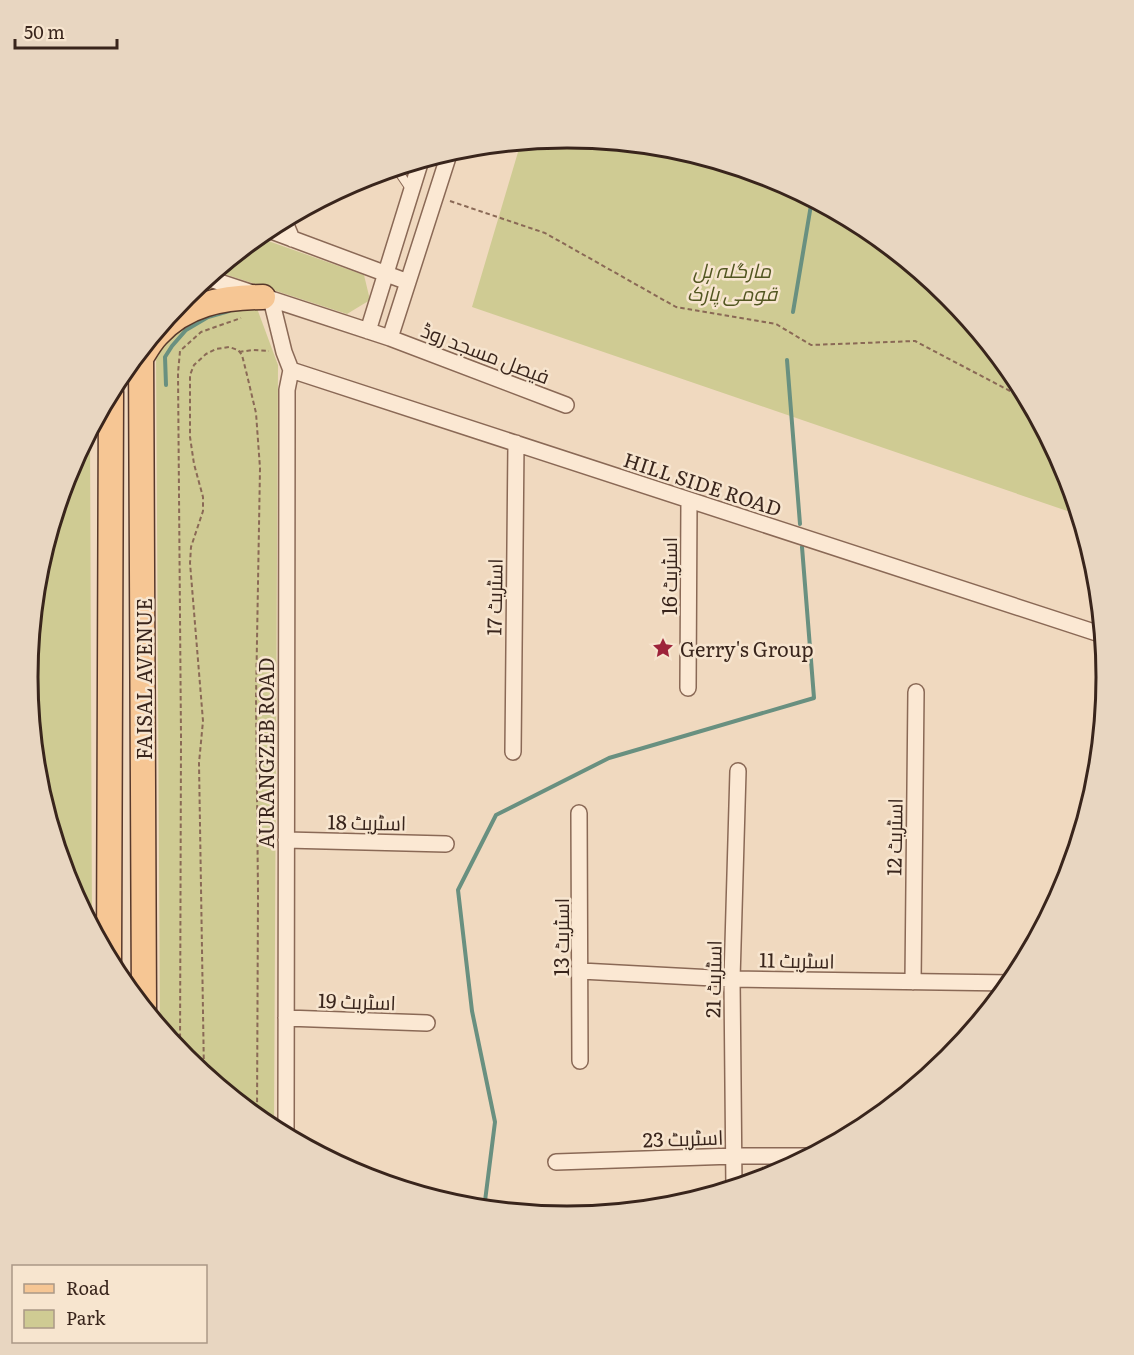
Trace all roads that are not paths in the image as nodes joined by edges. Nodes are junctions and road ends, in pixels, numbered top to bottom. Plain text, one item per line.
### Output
1 (447, 162) edge
2 (418, 170) edge
3 (401, 175) edge
4 (411, 190) junction
5 (287, 228) edge
6 (278, 234) edge
7 (292, 239) junction
8 (385, 273) junction
9 (216, 281) edge
10 (408, 282) junction
11 (267, 298) junction
12 (180, 316) edge
13 (368, 331) junction
14 (390, 338) junction
15 (141, 363) edge
16 (291, 370) junction
17 (566, 405) dead end
18 (110, 410) edge
19 (516, 443) junction
20 (689, 500) junction
21 (1094, 632) edge
22 (688, 688) dead end
23 (916, 692) dead end
24 (513, 752) dead end
25 (738, 771) dead end
26 (579, 813) dead end
27 (286, 840) junction
28 (446, 844) dead end
29 (109, 944) edge
30 (581, 971) junction
31 (732, 979) junction
32 (913, 982) junction
33 (999, 983) edge
34 (144, 996) edge
35 (286, 1018) junction
36 (427, 1023) dead end
37 (580, 1061) dead end
38 (286, 1126) edge
39 (734, 1156) junction
40 (793, 1156) edge
41 (556, 1162) dead end
42 (734, 1180) edge

1 - 10 street, فیصل مسجد روڈ
2 - 4 street
3 - 4 lane
4 - 8 street
5 - 7 street
6 - 7 street
7 - 8 street
8 - 10 street
8 - 13 street
9 - 11 street, فیصل مسجد روڈ
10 - 14 street, فیصل مسجد روڈ
11 - 12 main road
11 - 13 street, فیصل مسجد روڈ
11 - 16 street
13 - 14 street, فیصل مسجد روڈ
14 - 17 street, فیصل مسجد روڈ
15 - 34 main road, FAISAL AVENUE
16 - 19 street, HILL SIDE ROAD
16 - 27 street, AURANGZEB ROAD
18 - 29 main road, FAISAL AVENUE
19 - 20 street, HILL SIDE ROAD
19 - 24 street, اسٹریٹ 17
20 - 21 street, HILL SIDE ROAD
20 - 22 street, اسٹریٹ 16
23 - 32 street, اسٹریٹ 12
25 - 31 street, اسٹریٹ 21
26 - 30 street, اسٹریٹ 13
27 - 28 street, اسٹریٹ 18
27 - 35 street, AURANGZEB ROAD
30 - 31 street, اسٹریٹ 11
30 - 37 street, اسٹریٹ 13
31 - 32 street, اسٹریٹ 11
31 - 39 street, اسٹریٹ 21
32 - 33 street, اسٹریٹ 11
35 - 36 street, اسٹریٹ 19
35 - 38 street, AURANGZEB ROAD
39 - 40 street, اسٹریٹ 23
39 - 41 street, اسٹریٹ 23
39 - 42 street, اسٹریٹ 21

